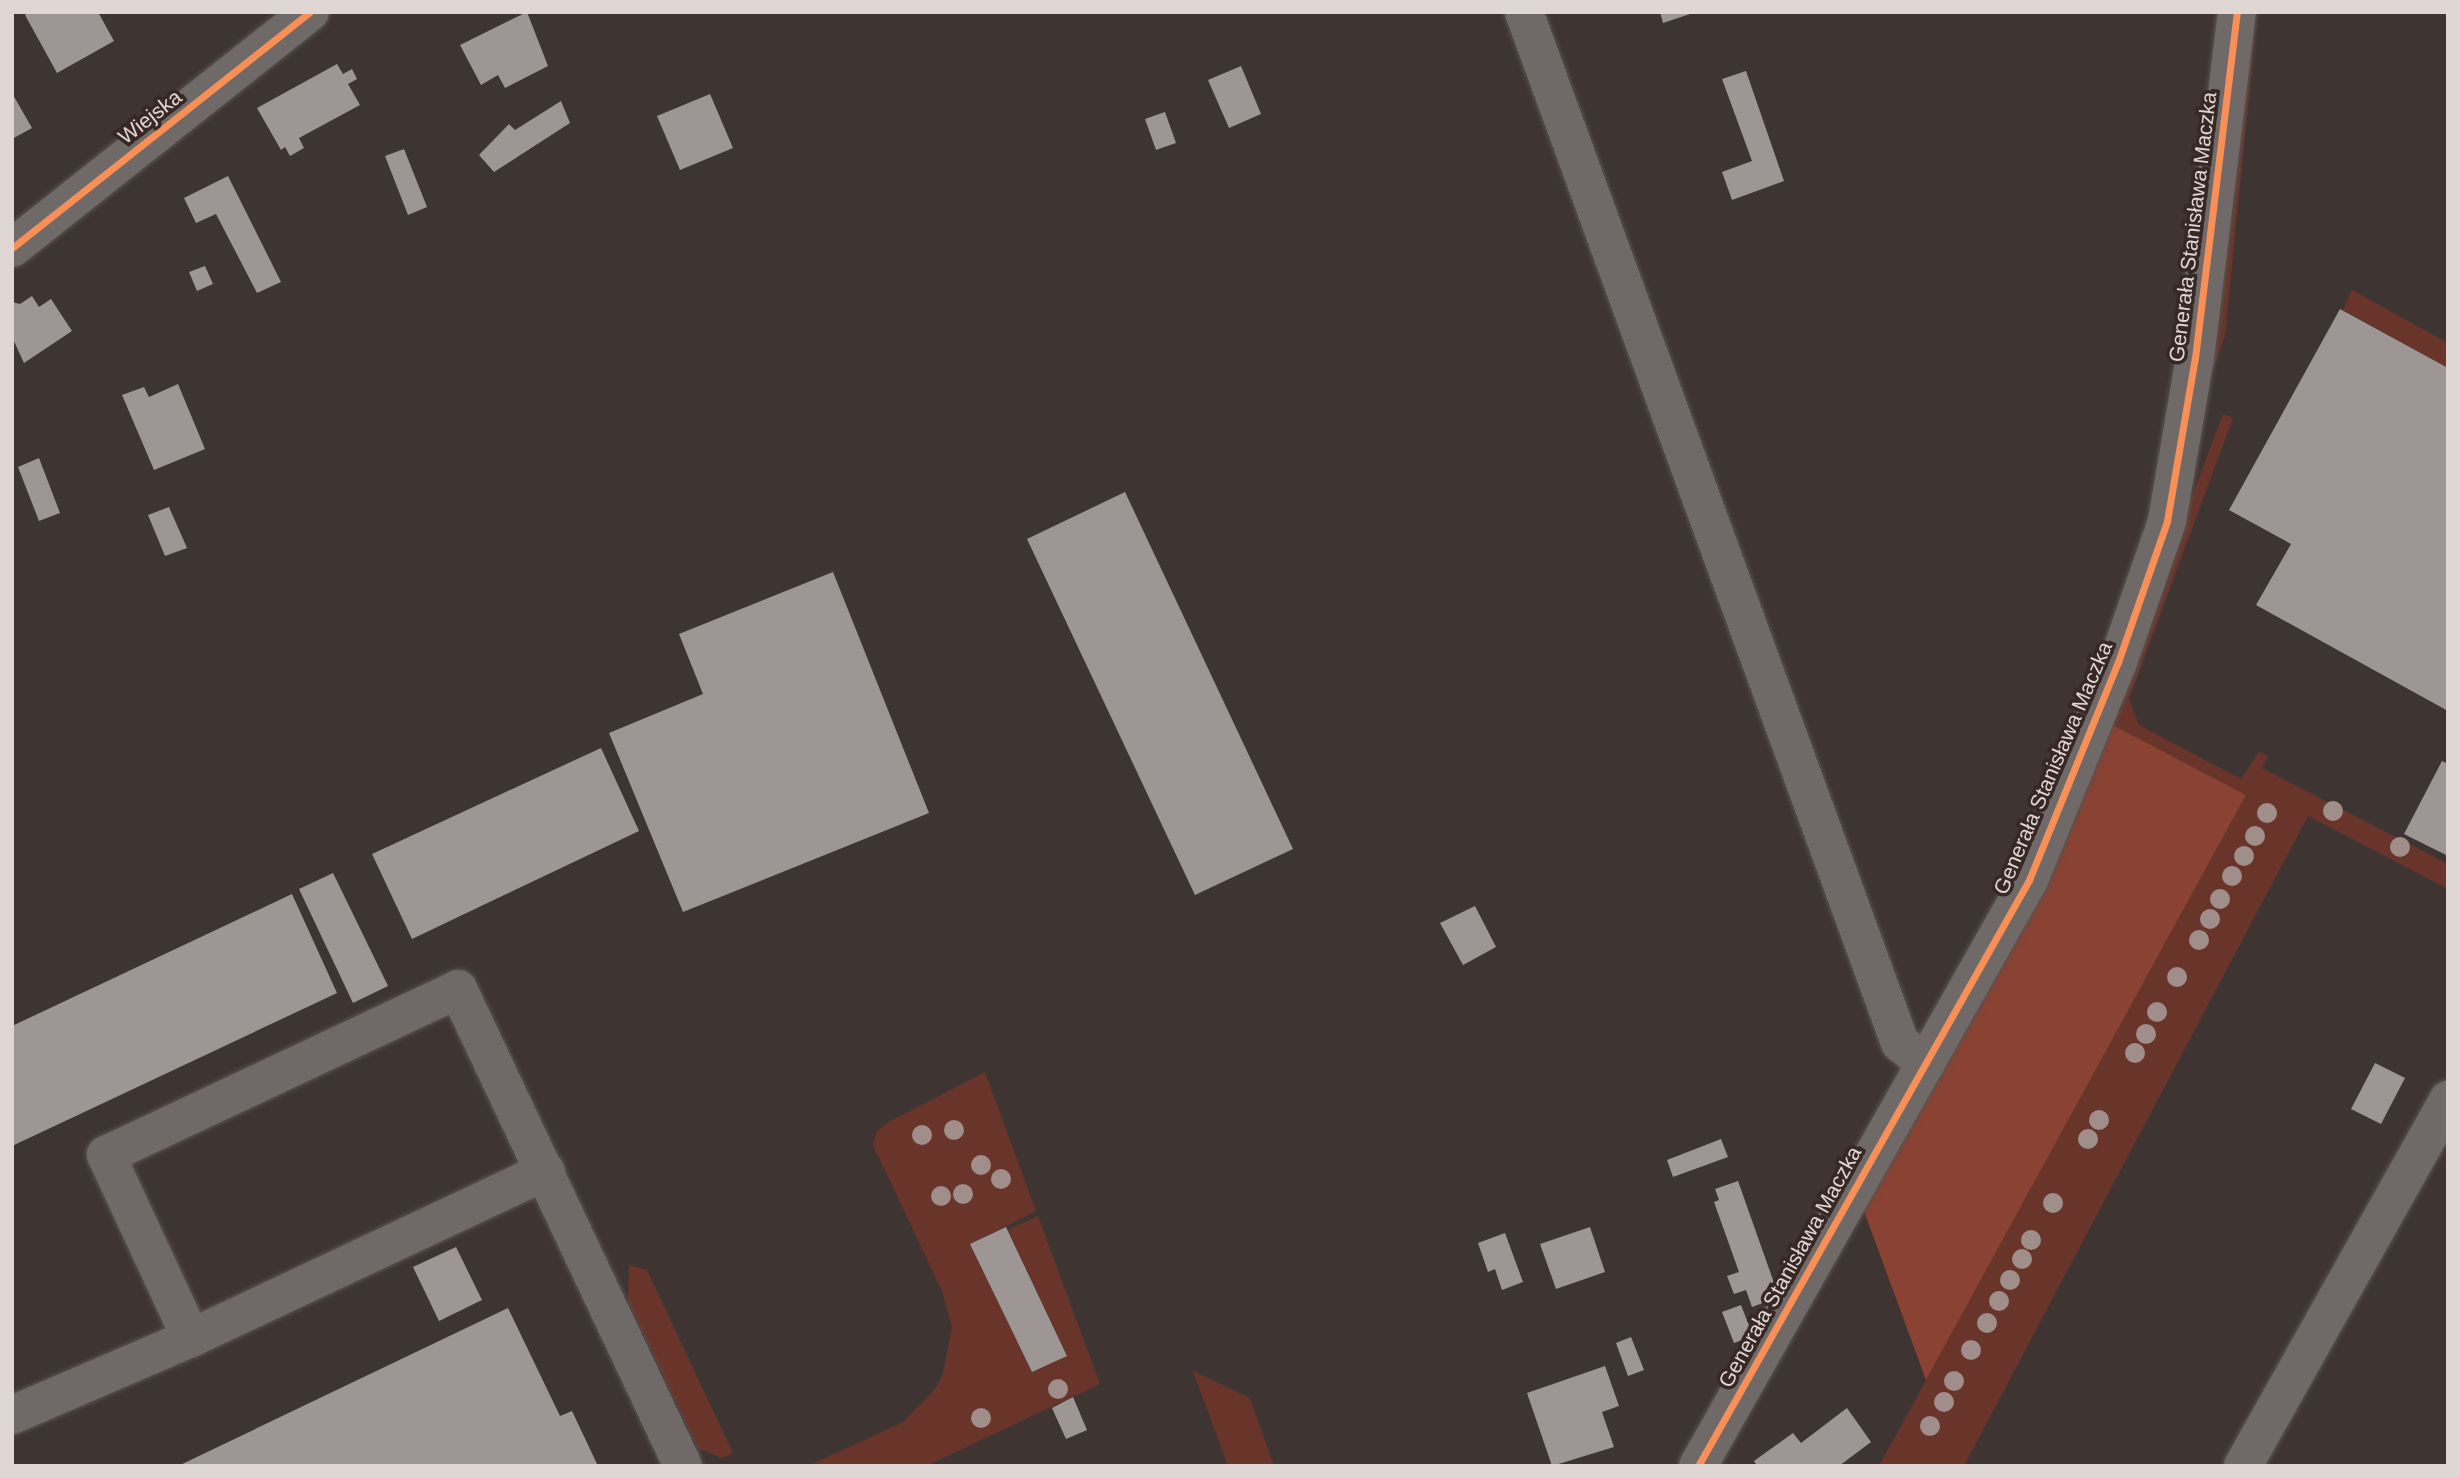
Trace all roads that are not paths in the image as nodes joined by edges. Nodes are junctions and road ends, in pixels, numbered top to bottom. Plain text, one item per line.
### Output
1 (310, 12) edge
2 (1524, 12) edge
3 (2237, 12) edge
4 (12, 248) edge
5 (1926, 1063) junction
6 (2448, 1100) edge
7 (546, 1171) junction
8 (191, 1338) junction
9 (12, 1415) edge
10 (684, 1466) edge
11 (1698, 1466) edge
12 (2243, 1466) edge

1 - 4 street, Wiejska
2 - 5 street
3 - 5 street, Generała Stanisława Maczka
5 - 11 street, Generała Stanisława Maczka
6 - 12 street
7 - 8 street
7 - 8 street
7 - 10 street
8 - 9 street

